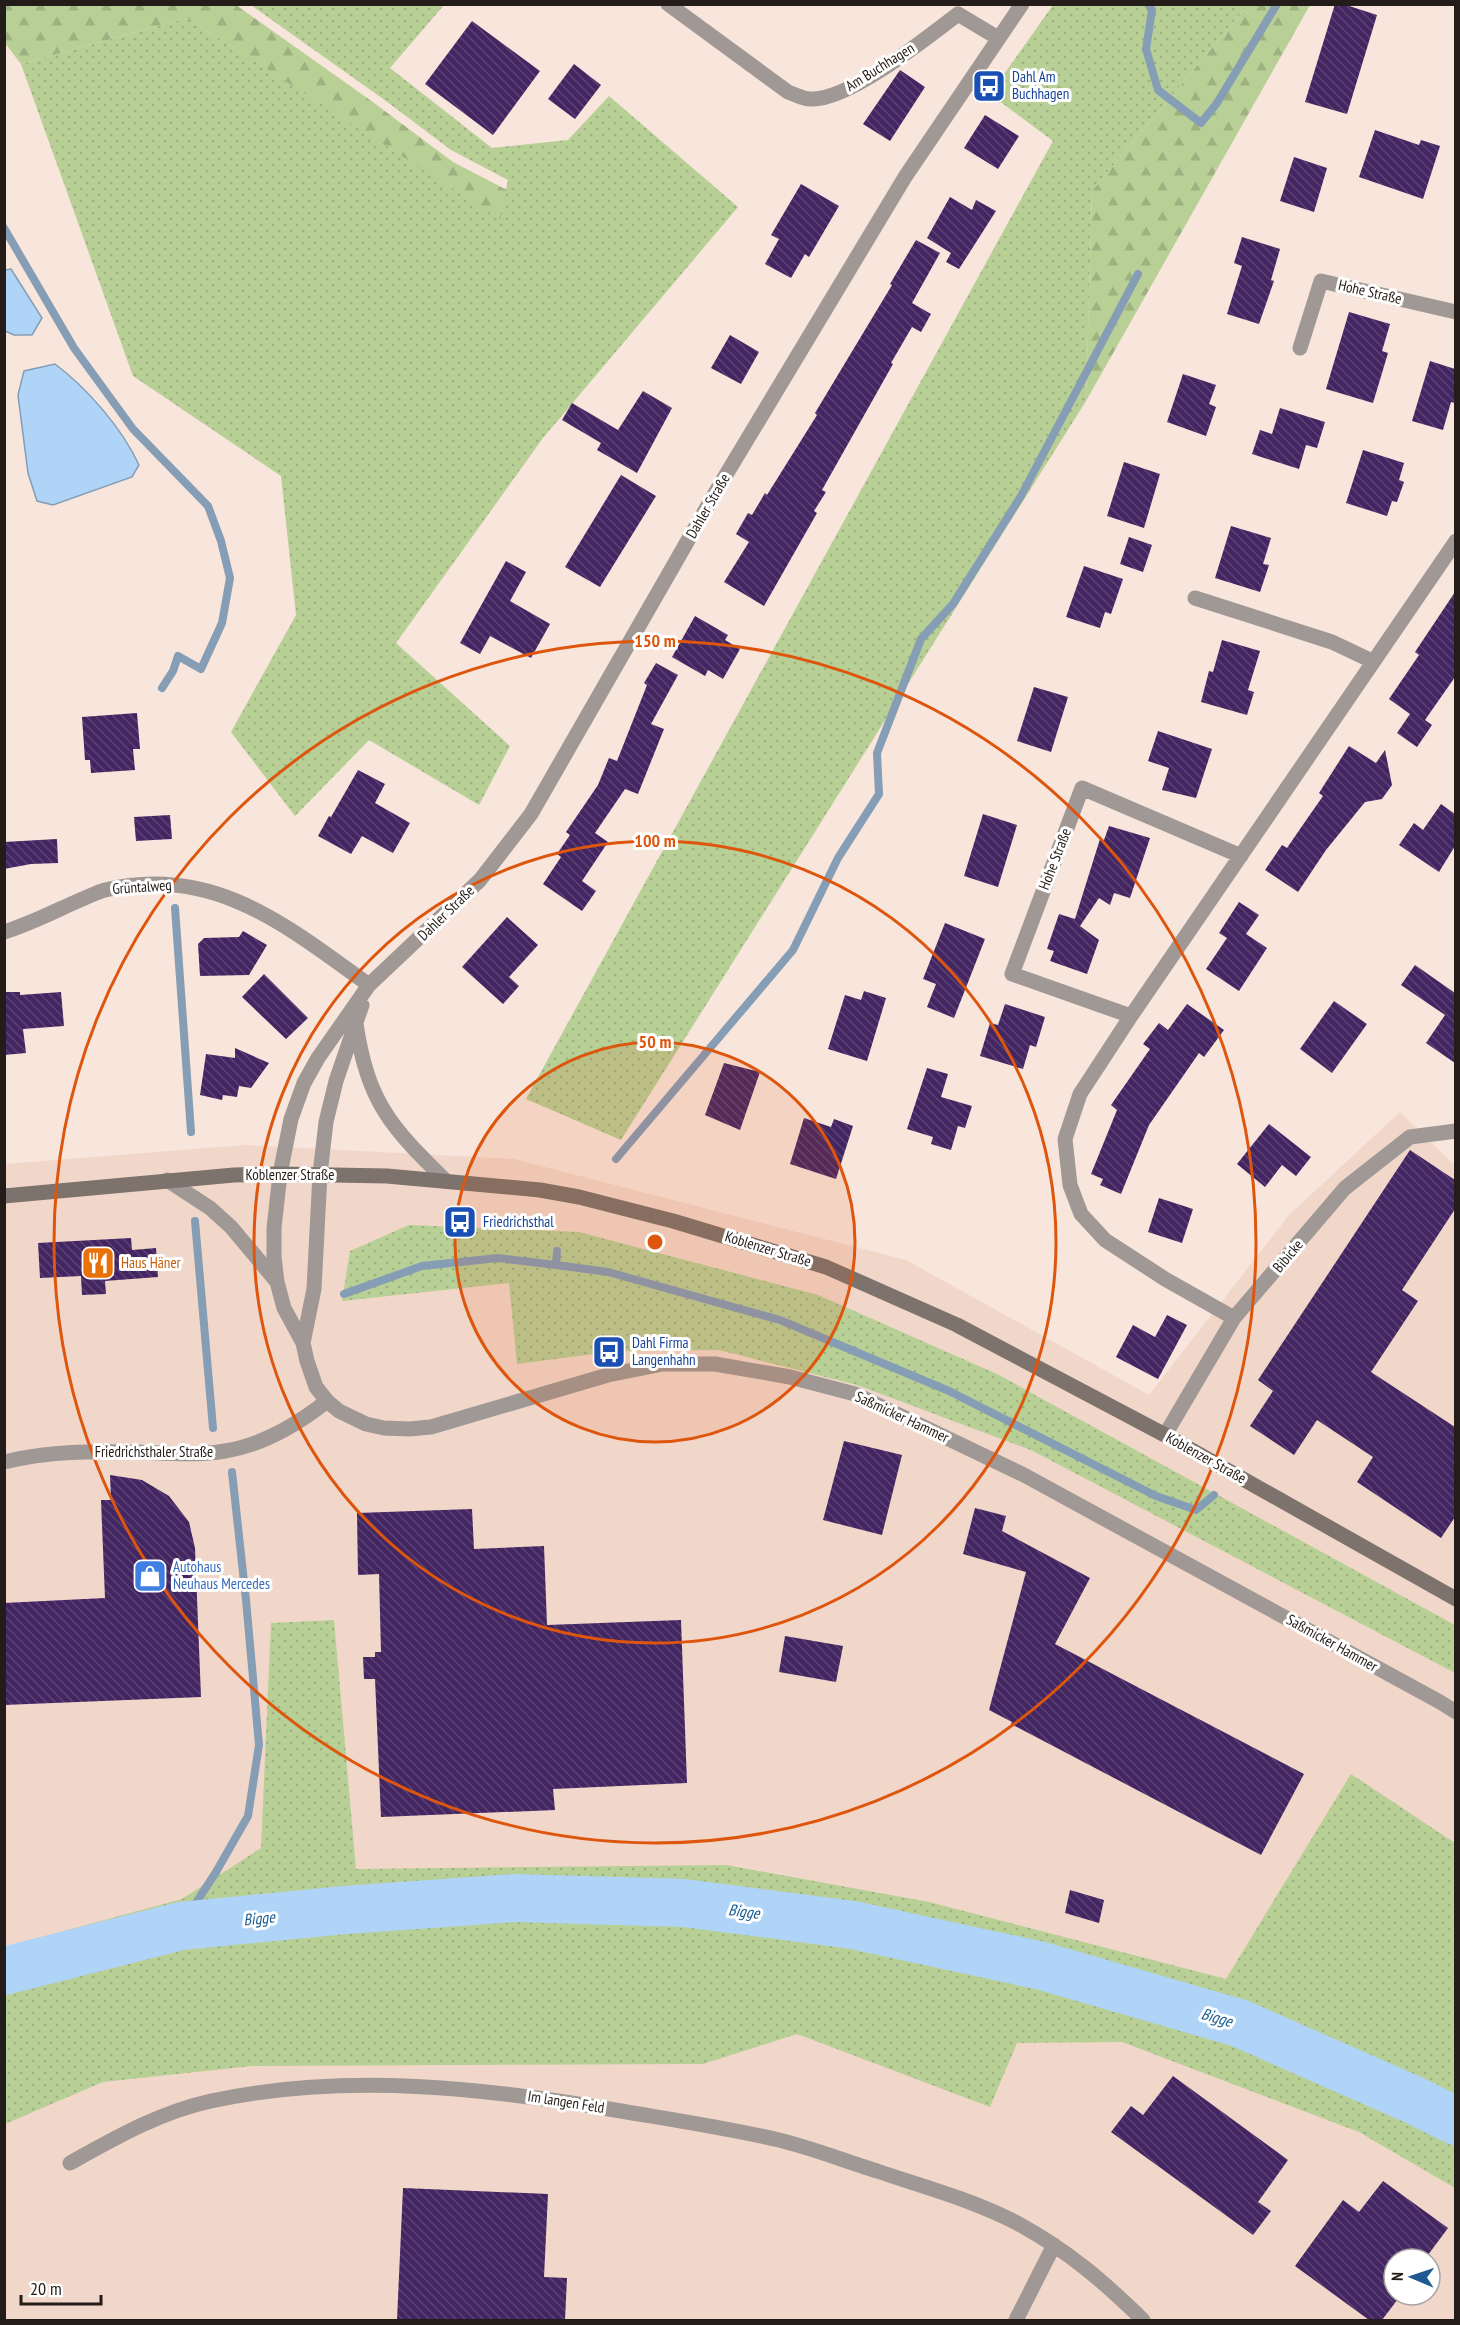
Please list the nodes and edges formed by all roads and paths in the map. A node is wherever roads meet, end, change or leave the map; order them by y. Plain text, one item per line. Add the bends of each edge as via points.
1 (668, 4) edge
2 (1022, 4) edge
3 (957, 9) edge
4 (998, 38) junction
5 (1455, 309) edge
6 (1300, 348) dead end
7 (1455, 541) edge
8 (1195, 598) dead end
9 (1372, 661) junction
10 (1241, 856) junction
11 (4, 932) edge
12 (369, 985) junction
13 (1131, 1016) junction
14 (356, 1021) junction
15 (1455, 1131) edge
16 (280, 1174) junction
17 (320, 1174) junction
18 (167, 1180) junction
19 (446, 1181) junction
20 (4, 1196) edge
21 (277, 1282) junction
22 (1234, 1318) junction
23 (303, 1343) junction
24 (327, 1401) junction
25 (1165, 1435) junction
26 (4, 1462) edge
27 (1455, 1599) edge
28 (1455, 1712) edge
29 (70, 2163) dead end
30 (1054, 2244) junction
31 (1016, 2320) edge
32 (1143, 2320) edge

1 - 3 street, Am Buchhagen via 788,92 810,99 850,88 929,36
2 - 4 street, Dahler Straße
3 - 4 street, Am Buchhagen
4 - 12 street, Dahler Straße via 905,177 718,488 531,813 480,880
5 - 6 street, Hohe Straße via 1321,281
7 - 9 street
8 - 9 street via 1332,642
9 - 10 street
10 - 13 street
10 - 13 street, Hohe Straße via 1082,788 1012,974
11 - 12 street, Grüntalweg via 104,890 182,885 229,896 269,917
12 - 14 street, Dahler Straße
12 - 16 street, Dahler Straße via 304,1083 291,1119
13 - 22 street via 1080,1094 1065,1139 1070,1185 1081,1214 1105,1240
14 - 17 street, Dahler Straße via 326,1122
14 - 19 street, Dahler Straße via 362,1063 378,1102 405,1140
15 - 22 street, Bibicke via 1410,1137 1345,1188
16 - 17 main road, Koblenzer Straße
16 - 18 main road, Koblenzer Straße
16 - 21 street, Saßmicker Hammer via 274,1228
17 - 19 main road, Koblenzer Straße
17 - 23 street, Saßmicker Hammer via 314,1289
18 - 20 main road, Koblenzer Straße
18 - 21 street, Saßmicker Hammer via 231,1227
19 - 25 main road, Koblenzer Straße via 540,1190 598,1201 826,1267 957,1324
21 - 23 street, Saßmicker Hammer via 284,1308
22 - 25 street, Bibicke
23 - 24 street, Saßmicker Hammer via 316,1387
24 - 26 street, Friedrichsthaler Straße via 270,1437 226,1451 55,1454
24 - 28 street, Saßmicker Hammer via 366,1424 409,1429 431,1427 608,1375 663,1364 715,1364 790,1377 855,1394 1034,1480
25 - 27 main road, Koblenzer Straße
29 - 30 street, Im langen Feld via 167,2114 243,2095 382,2086 495,2092 782,2141 976,2205
30 - 31 street
30 - 32 street, Im langen Feld via 1094,2274

